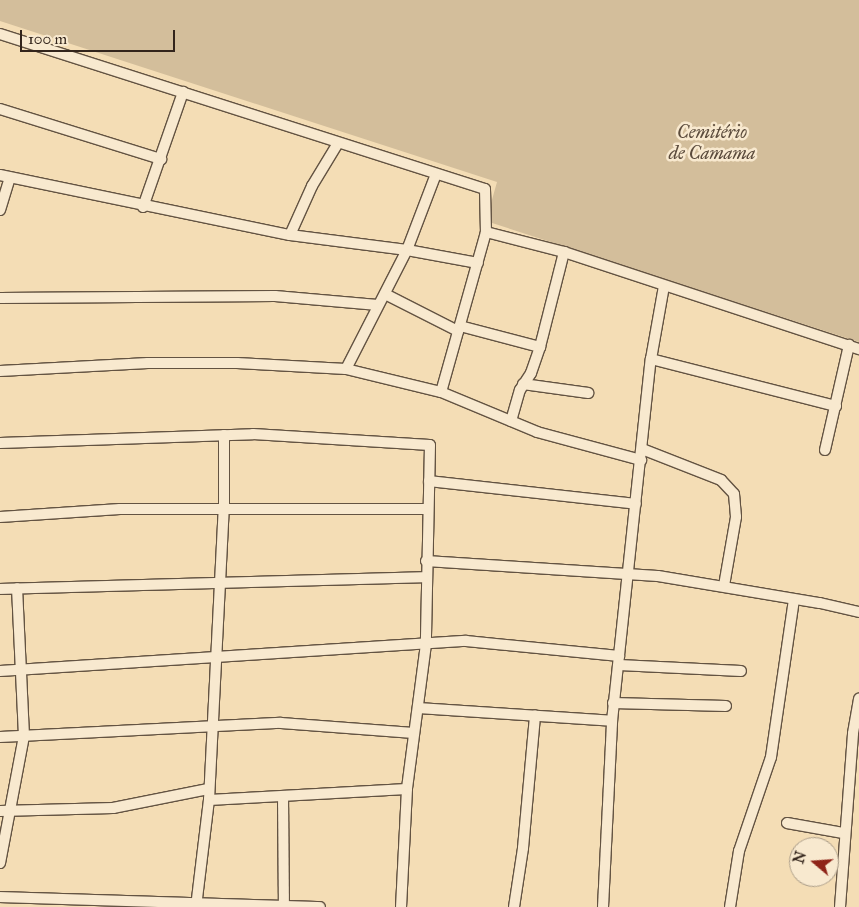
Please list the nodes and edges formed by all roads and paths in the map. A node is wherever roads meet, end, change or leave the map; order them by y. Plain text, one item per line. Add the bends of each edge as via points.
1 (0, 34) edge
2 (183, 92) junction
3 (0, 109) edge
4 (338, 143) junction
5 (161, 159) junction
6 (436, 174) junction
7 (5, 176) edge
8 (143, 207) junction
9 (0, 210) edge
10 (486, 232) junction
11 (290, 235) junction
12 (407, 250) junction
13 (564, 252) junction
14 (478, 263) junction
15 (664, 286) junction
16 (384, 294) junction
17 (0, 298) edge
18 (378, 305) junction
19 (459, 328) junction
20 (854, 347) edge
21 (540, 348) junction
22 (651, 358) junction
23 (346, 369) junction
24 (0, 371) edge
25 (523, 384) junction
26 (441, 392) junction
27 (588, 393) dead end
28 (836, 406) junction
29 (511, 421) junction
30 (224, 435) junction
31 (0, 443) edge
32 (642, 449) junction
33 (825, 450) dead end
34 (641, 460) junction
35 (429, 482) junction
36 (636, 504) junction
37 (224, 508) junction
38 (428, 509) junction
39 (0, 517) edge
40 (426, 562) junction
41 (628, 574) junction
42 (426, 577) junction
43 (218, 582) junction
44 (724, 586) junction
45 (0, 588) edge
46 (17, 588) junction
47 (794, 600) junction
48 (859, 612) edge
49 (426, 644) junction
50 (215, 656) junction
51 (619, 660) junction
52 (18, 670) junction
53 (0, 671) edge
54 (741, 671) dead end
55 (859, 699) edge
56 (613, 703) junction
57 (726, 706) dead end
58 (418, 708) junction
59 (535, 716) junction
60 (612, 721) junction
61 (211, 727) junction
62 (414, 733) junction
63 (24, 736) junction
64 (0, 737) edge
65 (855, 757) edge
66 (208, 789) junction
67 (408, 789) junction
68 (284, 796) junction
69 (209, 800) junction
70 (4, 811) edge
71 (787, 824) dead end
72 (843, 834) junction
73 (0, 863) edge
74 (0, 897) edge
75 (196, 905) edge
76 (284, 905) junction
77 (320, 907) edge
78 (401, 907) edge
79 (514, 907) edge
80 (603, 907) edge
81 (730, 907) edge
82 (840, 907) edge

1 - 2 street
2 - 4 street
2 - 5 street
3 - 5 street
4 - 6 street
4 - 11 street via 312,186
5 - 8 street
6 - 10 street via 485,189
6 - 12 street
7 - 8 street
7 - 9 street
8 - 11 street
10 - 13 street
10 - 14 street
11 - 12 street
12 - 14 street
12 - 16 street
13 - 15 street
13 - 21 street
14 - 19 street
15 - 20 street
15 - 22 street
16 - 18 street
16 - 19 street
17 - 18 street via 275,296
18 - 23 street
19 - 21 street
19 - 26 street
20 - 28 street
21 - 25 street via 531,373
22 - 28 street
22 - 32 street
23 - 24 street via 237,363 148,363
23 - 26 street
25 - 27 street
25 - 29 street
26 - 29 street
28 - 33 street
29 - 34 street
30 - 31 street
30 - 35 street via 425,443 432,448
30 - 37 street
32 - 34 street
32 - 44 street via 721,480 734,494 736,517
34 - 36 street
35 - 36 street
35 - 38 street
36 - 41 street
37 - 38 street
37 - 39 street via 120,509
37 - 43 street
38 - 40 street
40 - 41 street
40 - 42 street
41 - 44 street
41 - 51 street
42 - 43 street
42 - 49 street
43 - 46 street
43 - 50 street
44 - 47 street
45 - 46 street
46 - 52 street
47 - 48 street via 846,607
47 - 81 street via 771,757 739,851
49 - 50 street
49 - 51 street via 466,641
49 - 58 street
50 - 52 street
50 - 61 street
51 - 54 street
51 - 56 street
52 - 53 street
52 - 63 street
55 - 65 street
56 - 57 street
56 - 60 street
58 - 59 street
58 - 62 street
59 - 60 street
59 - 79 street
60 - 80 street
61 - 62 street via 313,724
61 - 63 street
61 - 66 street
62 - 67 street
63 - 64 street
63 - 70 street
65 - 72 street
66 - 69 street
66 - 70 street via 113,808
67 - 68 street
67 - 78 street
68 - 69 street
68 - 76 street
69 - 75 street
70 - 73 street
71 - 72 street
72 - 82 street
74 - 75 street
75 - 76 street
76 - 77 street

